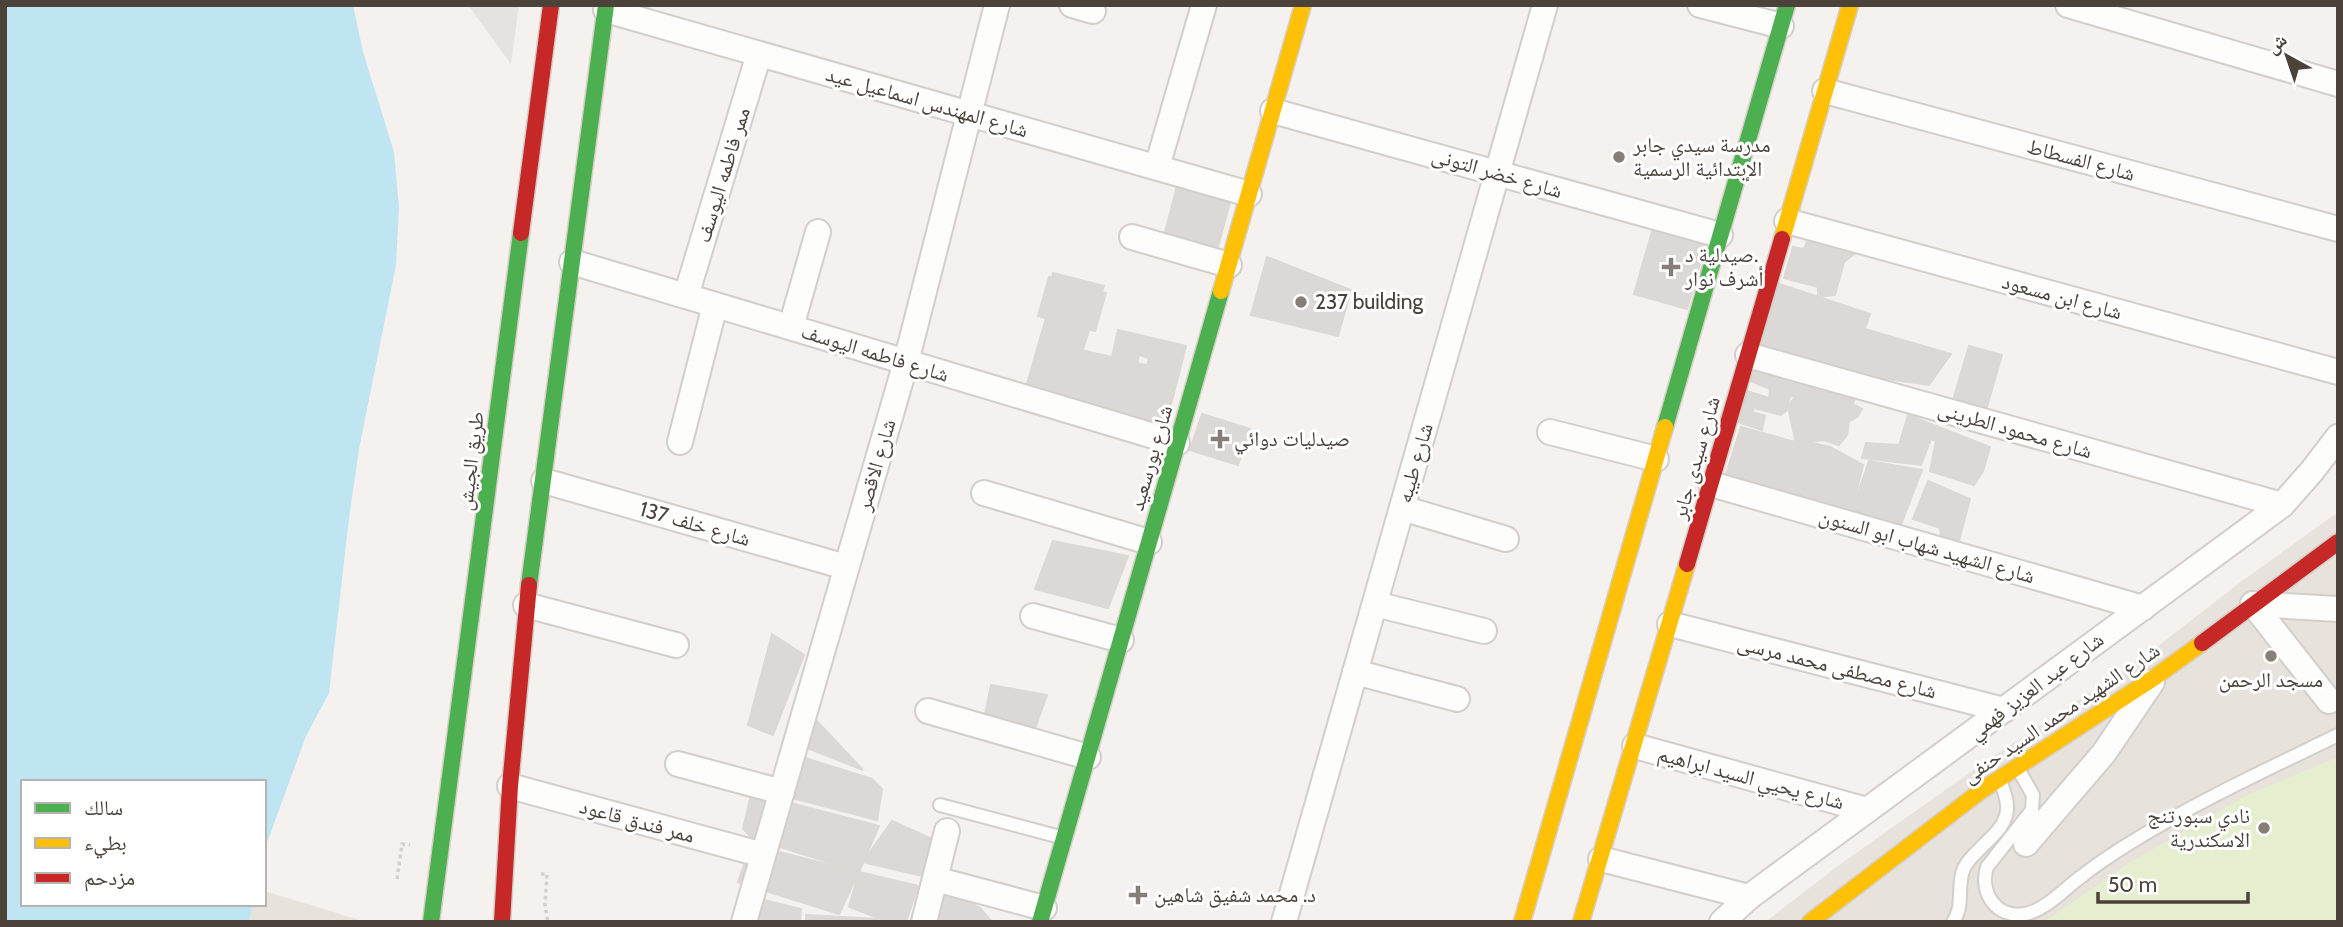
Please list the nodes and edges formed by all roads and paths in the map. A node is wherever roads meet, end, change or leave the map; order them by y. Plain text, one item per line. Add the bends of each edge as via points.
1 (551, 5) edge
2 (997, 5) edge
3 (1204, 5) edge
4 (1303, 5) edge
5 (1545, 5) edge
6 (1700, 5) edge
7 (1850, 5) edge
8 (2068, 5) edge
9 (606, 8) edge
10 (1784, 16) edge
11 (760, 54) junction
12 (2338, 83) edge
13 (1825, 91) junction
14 (1273, 110) junction
15 (969, 114) junction
16 (1157, 167) junction
17 (1498, 173) junction
18 (1249, 194) junction
19 (1787, 221) junction
20 (2338, 229) edge
21 (818, 232) dead end
22 (1720, 235) junction
23 (1132, 237) dead end
24 (572, 262) junction
25 (1229, 265) junction
26 (686, 296) junction
27 (715, 305) junction
28 (791, 327) junction
29 (1748, 355) junction
30 (906, 362) junction
31 (2338, 372) edge
32 (1550, 432) dead end
33 (2338, 438) edge
34 (680, 442) dead end
35 (1177, 443) junction
36 (1656, 459) junction
37 (544, 481) junction
38 (1711, 484) junction
39 (984, 493) dead end
40 (2282, 505) junction
41 (1402, 509) junction
42 (1506, 539) dead end
43 (1149, 542) junction
44 (2338, 542) edge
45 (846, 567) junction
46 (1375, 604) junction
47 (2253, 604) junction
48 (526, 605) junction
49 (2143, 608) junction
50 (2338, 609) edge
51 (1033, 616) dead end
52 (1670, 624) junction
53 (1484, 631) dead end
54 (1121, 640) junction
55 (676, 645) dead end
56 (1355, 672) junction
57 (2155, 677) junction
58 (1457, 699) dead end
59 (2329, 701) dead end
60 (2004, 709) junction
61 (928, 710) dead end
62 (2338, 735) edge
63 (1635, 746) junction
64 (1088, 757) junction
65 (678, 764) dead end
66 (2016, 766) junction
67 (2000, 777) junction
68 (510, 786) junction
69 (782, 792) junction
70 (940, 805) dead end
71 (1867, 810) junction
72 (947, 831) dead end
73 (1064, 838) junction
74 (2026, 844) dead end
75 (410, 845) dead end
76 (763, 855) junction
77 (1601, 859) junction
78 (541, 874) dead end
79 (397, 879) dead end
80 (935, 879) junction
81 (1749, 897) junction
82 (1042, 915) edge
83 (1822, 916) edge
84 (431, 922) edge
85 (502, 922) edge
86 (548, 922) edge
87 (744, 922) edge
88 (924, 922) edge
89 (1284, 922) edge
90 (1522, 922) edge
91 (1581, 922) edge
92 (1722, 922) edge
93 (1810, 922) edge
94 (1954, 922) edge

1 - 84 main road, طريق الجيش
2 - 15 street, شارع الاقصر
3 - 16 street
4 - 14 main road, شارع بورسعيد
5 - 17 street, شارع طيبه
6 - 10 street
7 - 13 main road, شارع سيدى جابر
8 - 12 street
9 - 11 street, شارع المهندس اسماعيل عيد
9 - 24 main road
10 - 22 main road, شارع سيدى جابر
11 - 15 street, شارع المهندس اسماعيل عيد
11 - 26 street, ممر فاطمه اليوسف
13 - 19 main road, شارع سيدى جابر
13 - 20 street, شارع الفسطاط
14 - 17 street, شارع خضر التونى
14 - 18 main road, شارع بورسعيد
15 - 16 street, شارع المهندس اسماعيل عيد
15 - 30 street, شارع الاقصر
16 - 18 street, شارع المهندس اسماعيل عيد
17 - 22 street, شارع خضر التونى
17 - 41 street, شارع طيبه
18 - 25 main road, شارع بورسعيد
19 - 29 main road, شارع سيدى جابر
19 - 31 street, شارع ابن مسعود
21 - 28 street
22 - 36 main road, شارع سيدى جابر
23 - 25 street
24 - 26 street, شارع فاطمه اليوسف
24 - 37 main road
25 - 35 main road, شارع بورسعيد
26 - 27 street, شارع فاطمه اليوسف
27 - 28 street, شارع فاطمه اليوسف
27 - 34 street
28 - 30 street, شارع فاطمه اليوسف
29 - 38 main road, شارع سيدى جابر
29 - 40 street, شارع محمود الطرينى
30 - 35 street, شارع فاطمه اليوسف
30 - 45 street, شارع الاقصر
32 - 36 street
33 - 40 street, شارع عبد العزيز فهمي
35 - 43 main road, شارع بورسعيد
36 - 90 main road, شارع سيدى جابر
37 - 45 street, شارع خلف 137
37 - 48 main road
38 - 49 street, شارع الشهيد شهاب ابو السنون
38 - 52 main road, شارع سيدى جابر
39 - 43 street
40 - 49 street, شارع عبد العزيز فهمي
41 - 42 street
41 - 46 street, شارع طيبه
43 - 54 main road, شارع بورسعيد
44 - 47 main road, شارع الشهيد محمد السيد حنفى
45 - 69 street, شارع الاقصر
46 - 53 street
46 - 56 street, شارع طيبه
47 - 50 street
47 - 57 main road, شارع الشهيد محمد السيد حنفى
47 - 59 street
48 - 55 street
48 - 68 main road
49 - 60 street, شارع عبد العزيز فهمي
51 - 54 street
52 - 60 street, شارع مصطفى محمد مرسى
52 - 63 main road, شارع سيدى جابر
54 - 64 main road, شارع بورسعيد
56 - 58 street
56 - 89 street, شارع طيبه
57 - 66 main road, شارع الشهيد محمد السيد حنفى
57 - 74 street via 2104,753
60 - 71 street, شارع عبد العزيز فهمي
61 - 64 street
62 - 66 lane via 2173,817 2038,909 2016,915 1989,898 1984,876 2032,810 2033,795
63 - 71 street, شارع يحيي السيد ابراهيم
63 - 77 main road, شارع سيدى جابر
64 - 73 main road, شارع بورسعيد
65 - 69 street
66 - 67 main road, شارع الشهيد محمد السيد حنفى
67 - 83 main road, شارع الشهيد محمد السيد حنفى
67 - 94 lane via 2007,816 1965,867
68 - 76 street, ممر فندق قاعود
68 - 85 main road
69 - 76 street, شارع الاقصر
70 - 73 lane
71 - 81 street, شارع عبد العزيز فهمي
72 - 80 street
73 - 82 main road, شارع بورسعيد
75 - 79 path via 402,844
76 - 87 street, شارع الاقصر
77 - 81 street
77 - 91 main road, شارع سيدى جابر
78 - 86 path via 547,874
80 - 82 street
80 - 88 street
81 - 92 street, شارع عبد العزيز فهمي
83 - 93 main road, شارع الشهيد محمد السيد حنفى

